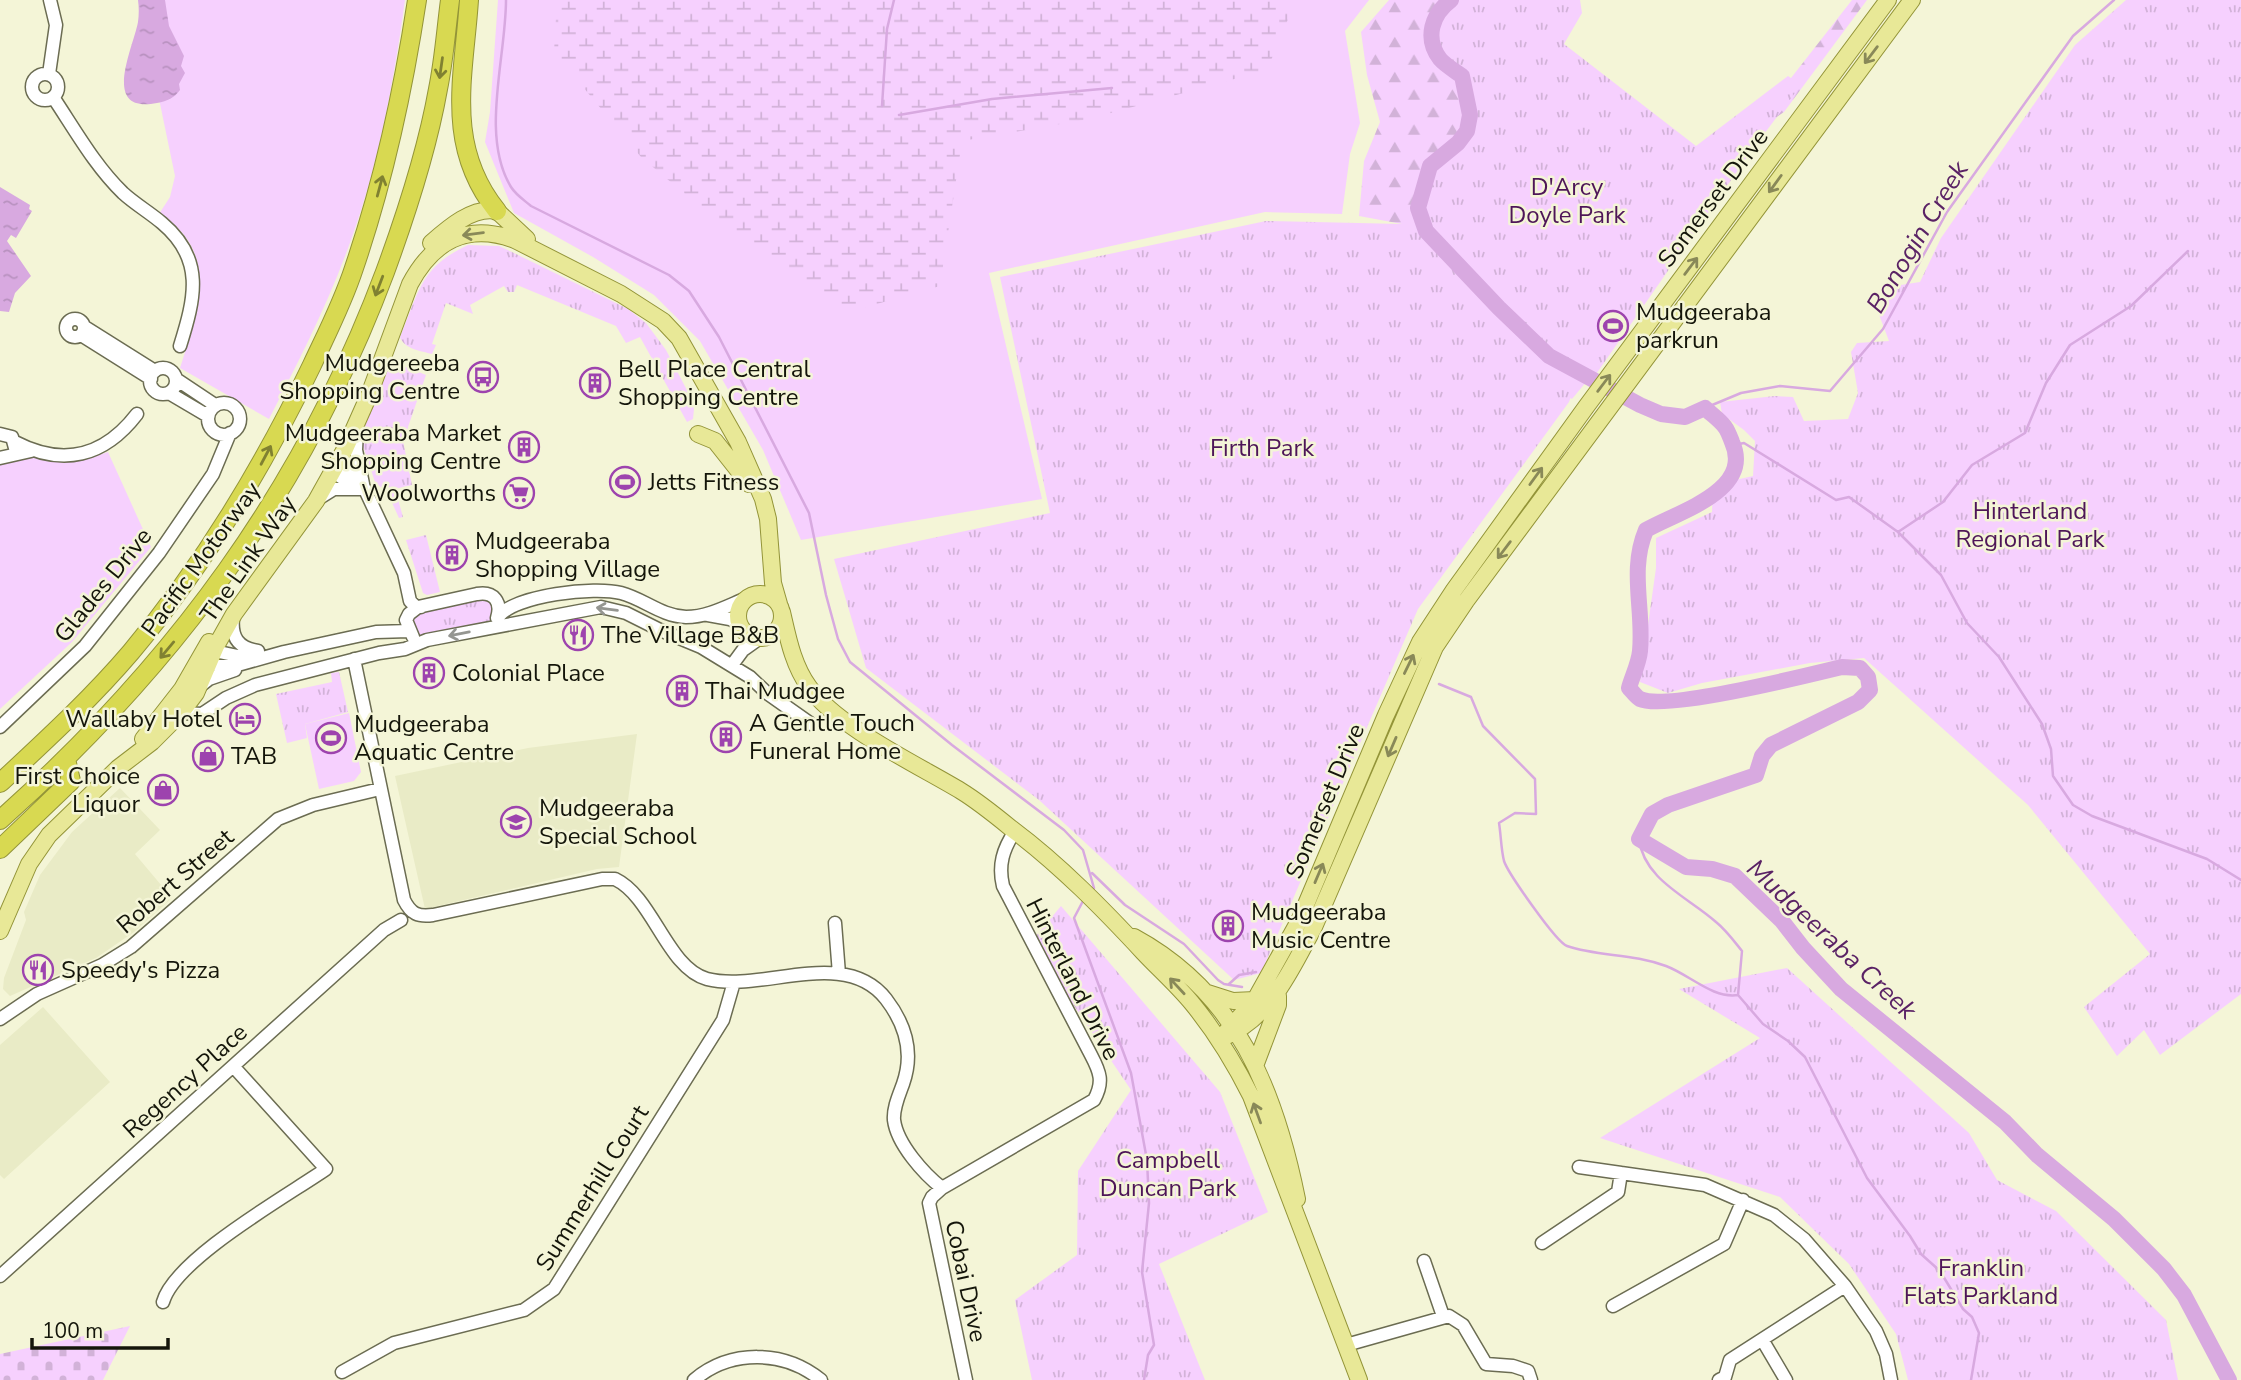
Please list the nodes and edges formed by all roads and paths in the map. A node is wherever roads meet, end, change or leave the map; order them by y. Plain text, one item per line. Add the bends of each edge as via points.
1 (50, 0) edge
2 (417, 0) edge
3 (450, 0) edge
4 (469, 0) edge
5 (1888, 0) edge
6 (1912, 0) edge
7 (49, 74) junction
8 (53, 97) junction
9 (1801, 118) junction
10 (1816, 129) junction
11 (497, 211) junction
12 (544, 254) junction
13 (83, 331) dead end
14 (180, 346) dead end
15 (384, 349) junction
16 (153, 375) junction
17 (176, 379) junction
18 (169, 393) junction
19 (212, 410) junction
20 (137, 414) dead end
21 (359, 419) junction
22 (722, 423) junction
23 (0, 434) edge
24 (224, 434) junction
25 (698, 434) dead end
26 (9, 452) edge
27 (332, 466) junction
28 (749, 484) junction
29 (362, 489) junction
30 (316, 501) junction
31 (769, 532) junction
32 (770, 555) junction
33 (492, 595) junction
34 (748, 598) junction
35 (526, 602) junction
36 (781, 608) junction
37 (234, 614) junction
38 (708, 614) junction
39 (410, 620) junction
40 (494, 622) junction
41 (742, 627) junction
42 (761, 638) junction
43 (427, 640) junction
44 (397, 649) junction
45 (209, 654) junction
46 (275, 654) junction
47 (354, 659) junction
48 (734, 661) junction
49 (795, 662) junction
50 (200, 686) junction
51 (181, 713) junction
52 (811, 724) dead end
53 (0, 727) edge
54 (134, 753) junction
55 (66, 759) junction
56 (0, 783) edge
57 (380, 789) junction
58 (0, 820) edge
59 (1015, 831) junction
60 (0, 849) edge
61 (406, 916) junction
62 (835, 923) dead end
63 (1123, 930) junction
64 (0, 931) edge
65 (839, 974) junction
66 (734, 982) junction
67 (1205, 992) junction
68 (1277, 993) junction
69 (1255, 1000) junction
70 (0, 1018) edge
71 (1234, 1029) junction
72 (1220, 1039) junction
73 (233, 1066) junction
74 (1255, 1066) junction
75 (1578, 1167) dead end
76 (1621, 1173) junction
77 (942, 1188) junction
78 (1743, 1200) junction
79 (1304, 1234) junction
80 (1542, 1243) dead end
81 (1424, 1261) dead end
82 (0, 1276) edge
83 (1845, 1286) junction
84 (163, 1303) dead end
85 (1613, 1306) dead end
86 (1443, 1317) junction
87 (1763, 1341) junction
88 (1346, 1345) junction
89 (342, 1372) dead end
90 (694, 1380) edge
91 (821, 1380) edge
92 (966, 1380) edge
93 (1359, 1380) edge
94 (1531, 1380) edge
95 (1719, 1380) edge
96 (1786, 1380) edge
97 (1891, 1380) edge

1 - 7 street via 56,25
56 -> 2 highway, Pacific Motorway via 132,651 239,502 288,413 340,308 374,208 405,80
3 -> 55 highway, Pacific Motorway via 438,89 409,205 355,346 318,422 277,497 197,613
4 - 11 highway via 462,128 476,178
5 - 9 main road, Somerset Drive
6 -> 10 main road, Somerset Drive
7 - 8 street via 58,83
7 - 8 street via 37,76 33,90 42,100
8 - 14 street via 99,165 124,194 173,233 184,251 194,296
9 - 10 main road
69 -> 9 main road, Somerset Drive via 1299,921 1420,642 1586,407
10 -> 68 main road, Somerset Drive via 1435,647 1314,927
11 - 12 main road, The Link Way
11 - 15 main road via 485,210 460,221 423,250 405,278
12 -> 15 main road, The Link Way via 495,234 471,234 448,241 418,270
12 - 22 main road, The Link Way via 663,321 679,338
13 - 16 street, Glades Drive
15 - 21 main road, The Link Way
15 - 27 main road
16 - 17 street, Glades Drive via 161,367
16 - 18 street, Glades Drive via 156,391
17 - 18 street
17 - 19 street, Glades Drive
18 - 19 street, Glades Drive
19 - 24 street, Glades Drive via 210,426
19 - 24 street, Glades Drive via 228,403 238,411 239,424
20 - 26 street via 111,442 90,453
21 - 27 main road, The Link Way
21 - 29 street via 356,447
22 - 28 main road, The Link Way
22 - 31 main road, The Link Way via 764,499
23 - 26 street via 12,437
24 - 53 street, Glades Drive via 206,485 159,553 85,646
25 - 28 main road via 715,441
27 - 29 street via 357,477
27 - 30 main road, The Link Way
27 - 45 main road via 249,577
28 - 31 main road, The Link Way
29 - 30 street via 334,489
29 - 39 street via 393,549
30 - 37 main road, The Link Way
31 - 32 main road, The Link Way
32 - 34 main road, The Link Way via 762,579
32 - 36 main road, The Link Way
33 - 35 street
33 - 39 street via 483,593
33 - 40 street via 499,606
34 - 36 main road via 766,594
34 - 38 street
34 - 41 main road via 739,610
35 - 38 street via 602,590 627,595 673,615
35 - 40 street via 504,610
36 - 42 main road via 779,628
36 - 49 main road, The Link Way
37 - 45 main road, The Link Way
37 - 46 street via 233,634 240,645
38 - 41 street
39 - 43 street via 417,639
39 - 44 street
39 - 46 street
40 -> 43 street
48 -> 40 street via 626,612 601,607
41 - 42 main road
41 - 48 street
42 - 48 street
42 - 49 main road via 784,649
43 - 44 street
44 - 47 street
45 - 46 street via 216,666 229,667
45 - 50 main road
45 - 54 main road
46 - 50 street
47 - 51 street via 233,694 201,714
47 - 57 street
48 - 52 street via 766,693
49 - 59 main road via 810,689 833,713 965,793
50 - 51 main road
51 - 54 main road
54 - 64 main road via 41,845
55 - 58 highway, Pacific Motorway
55 - 60 highway via 71,781
57 - 61 street
57 - 70 street, Robert Street via 313,805 278,819 131,947
59 - 63 main road
59 - 77 street, Hinterland Drive via 1002,858 1003,886 1100,1073 1101,1086 1094,1100
61 - 66 street, Cobai Drive via 433,915 615,878 634,895 688,968 703,977
61 - 73 street, Regency Place via 384,930
62 - 65 street
63 - 67 main road via 1170,958
72 -> 63 main road via 1190,1000
65 - 66 street, Cobai Drive
65 - 77 street, Cobai Drive via 877,989 903,1029 909,1058 894,1121 920,1168
66 - 89 street, Summerhill Court via 723,1020 554,1289 524,1310 394,1343
67 - 69 main road via 1233,1001
67 - 71 main road
68 - 71 main road, Somerset Drive via 1261,1014
68 - 74 main road via 1278,1005
69 - 71 main road, Somerset Drive
71 - 72 main road, Somerset Drive
71 - 74 main road
79 -> 72 main road via 1251,1096
73 - 82 street, Regency Place
73 - 84 street via 326,1169 208,1251 176,1279
74 - 79 main road via 1283,1134
75 - 76 street
76 - 78 street via 1705,1185
76 - 80 street via 1618,1192
77 - 92 street, Cobai Drive via 932,1197 929,1211
78 - 83 street via 1774,1215 1804,1239
78 - 85 street via 1724,1244
79 - 88 main road
81 - 86 street
83 - 87 street
83 - 97 street via 1876,1331
86 - 88 street
86 - 94 street via 1463,1325 1486,1364 1528,1371
87 - 95 street via 1730,1360 1725,1377
87 - 96 street
88 - 93 main road
90 - 91 street via 716,1366 749,1357 801,1366

